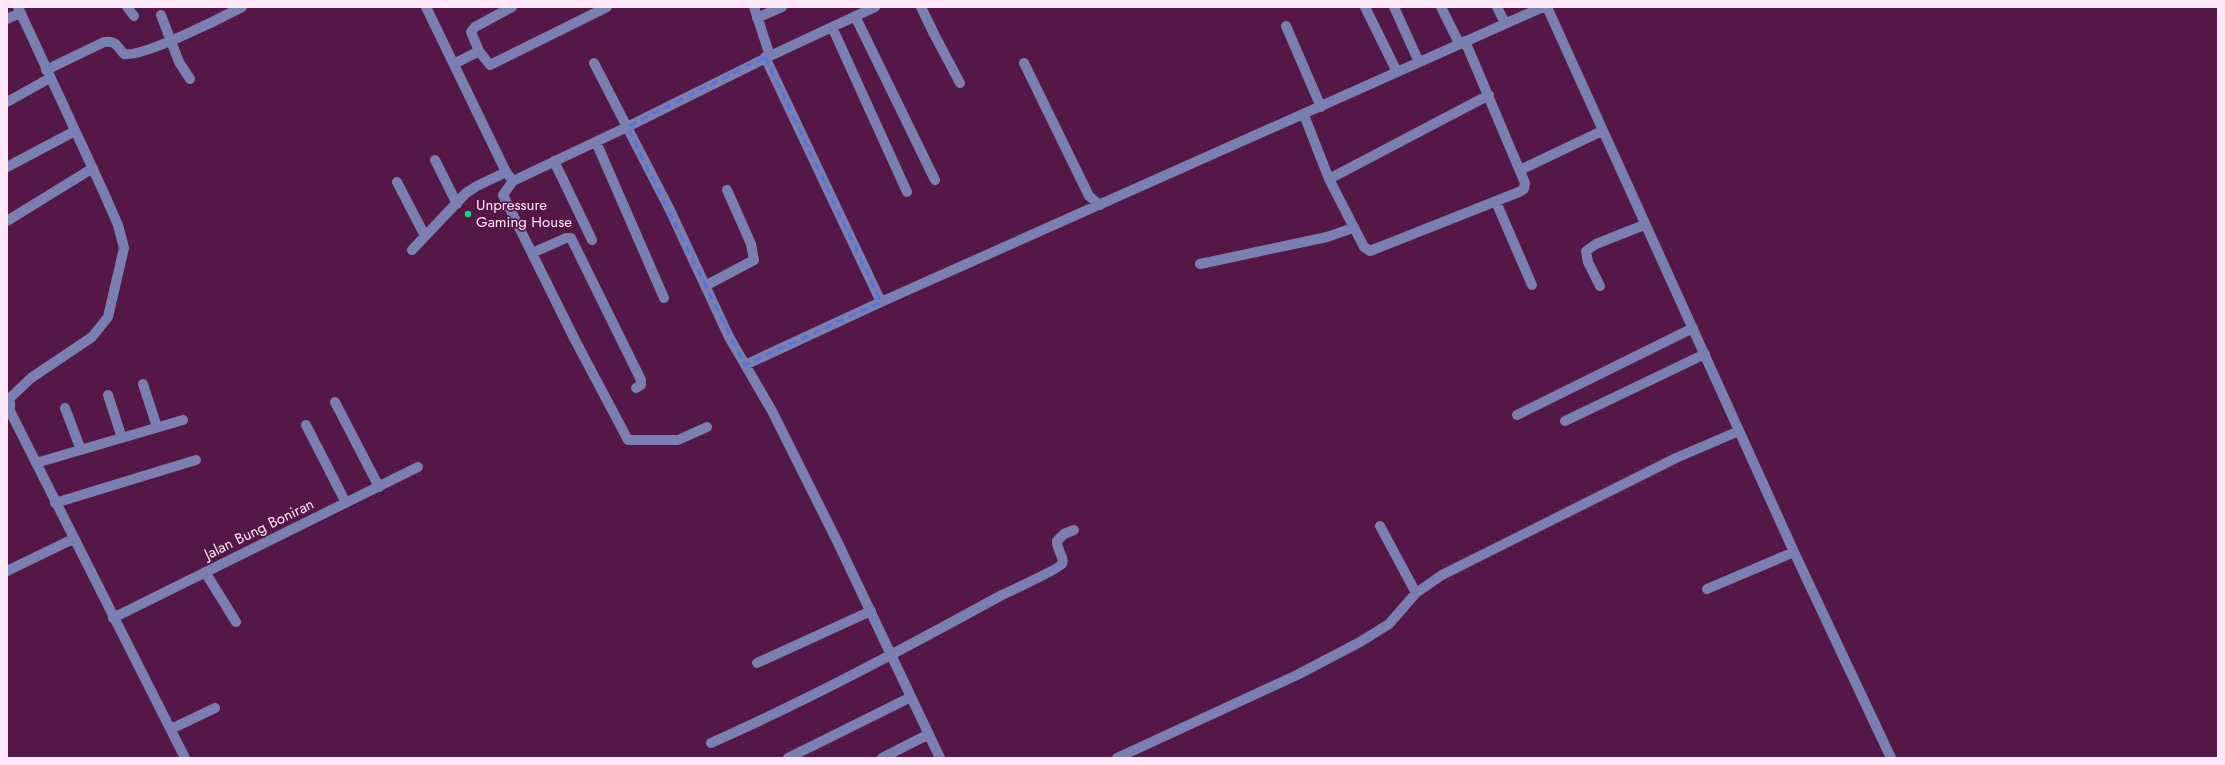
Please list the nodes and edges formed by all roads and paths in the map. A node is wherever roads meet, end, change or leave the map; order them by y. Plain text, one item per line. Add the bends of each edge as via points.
1 (127, 7) edge
2 (242, 7) edge
3 (426, 7) edge
4 (512, 7) edge
5 (607, 7) edge
6 (754, 7) edge
7 (782, 7) edge
8 (875, 7) edge
9 (921, 7) edge
10 (1365, 7) edge
11 (1394, 7) edge
12 (1441, 7) edge
13 (1497, 7) edge
14 (1543, 7) edge
15 (1547, 7) edge
16 (19, 10) edge
17 (162, 15) dead end
18 (134, 16) dead end
19 (855, 16) junction
20 (757, 18) junction
21 (7, 19) edge
22 (1505, 23) junction
23 (1286, 26) dead end
24 (832, 27) junction
25 (171, 41) junction
26 (1462, 42) junction
27 (479, 51) junction
28 (768, 56) junction
29 (1419, 62) junction
30 (594, 63) dead end
31 (1024, 63) dead end
32 (454, 64) junction
33 (1397, 72) junction
34 (48, 74) junction
35 (190, 79) dead end
36 (960, 83) dead end
37 (1489, 96) junction
38 (7, 102) edge
39 (1321, 107) junction
40 (1304, 115) junction
41 (628, 127) junction
42 (75, 131) junction
43 (1602, 131) junction
44 (596, 142) junction
45 (435, 160) dead end
46 (554, 161) junction
47 (7, 167) edge
48 (93, 168) junction
49 (1520, 170) junction
50 (506, 172) junction
51 (1329, 179) junction
52 (935, 180) dead end
53 (514, 181) junction
54 (397, 182) dead end
55 (728, 190) dead end
56 (907, 192) dead end
57 (1496, 202) junction
58 (457, 204) junction
59 (1100, 205) junction
60 (7, 221) edge
61 (1644, 225) junction
62 (1353, 228) junction
63 (425, 236) junction
64 (592, 240) dead end
65 (412, 250) dead end
66 (532, 253) junction
67 (1200, 264) dead end
68 (1532, 285) dead end
69 (705, 286) junction
70 (1600, 286) dead end
71 (664, 298) dead end
72 (881, 302) junction
73 (1693, 328) junction
74 (1705, 354) junction
75 (745, 365) junction
76 (143, 384) dead end
77 (636, 388) dead end
78 (108, 395) dead end
79 (334, 402) dead end
80 (65, 408) dead end
81 (1517, 415) dead end
82 (183, 420) dead end
83 (1565, 421) dead end
84 (306, 425) dead end
85 (158, 427) junction
86 (707, 427) dead end
87 (1739, 431) junction
88 (122, 438) junction
89 (81, 450) junction
90 (196, 460) dead end
91 (36, 463) junction
92 (418, 467) dead end
93 (379, 487) junction
94 (55, 503) junction
95 (346, 503) junction
96 (1380, 526) dead end
97 (1074, 530) dead end
98 (73, 539) junction
99 (1794, 552) junction
100 (7, 570) edge
101 (205, 572) junction
102 (1707, 589) dead end
103 (1416, 593) junction
104 (870, 611) junction
105 (113, 618) junction
106 (236, 622) dead end
107 (892, 655) junction
108 (757, 663) dead end
109 (911, 697) junction
110 (215, 708) dead end
111 (170, 728) junction
112 (929, 734) junction
113 (712, 743) dead end
114 (185, 758) edge
115 (788, 758) edge
116 (882, 758) edge
117 (940, 758) edge
118 (1117, 758) edge
119 (1891, 758) edge

1 - 18 street
2 - 25 street
3 - 32 street
4 - 27 street via 471,30
5 - 27 street via 492,64 488,63
6 - 20 street
7 - 20 street
8 - 19 street
9 - 36 street
10 - 33 street
11 - 29 street
12 - 26 street
13 - 22 street
14 - 22 street
15 - 43 street
16 - 21 street
16 - 34 street
17 - 25 street
19 - 24 street
19 - 52 street
20 - 28 street
22 - 26 street
23 - 39 street
24 - 28 street
24 - 56 street
25 - 34 street via 128,55 113,42 104,42
25 - 35 street via 179,62
26 - 29 street
26 - 37 street
27 - 32 street
28 - 41 street
28 - 72 street
29 - 33 street
30 - 41 street
31 - 59 street via 1089,196
32 - 50 street
33 - 39 street
34 - 38 street
34 - 42 street
37 - 49 street
37 - 51 street
39 - 40 street
40 - 51 street
40 - 59 street
41 - 44 street
41 - 69 street
42 - 47 street
42 - 48 street
43 - 49 street
43 - 61 street
44 - 46 street
44 - 71 street
45 - 58 street
46 - 53 street
46 - 64 street
48 - 60 street
48 - 91 street via 118,225 124,248 119,278 108,317 92,337 31,378 10,398 10,411
49 - 57 street via 1525,183 1524,189
50 - 53 street
50 - 58 street via 473,188
51 - 62 street
53 - 66 street via 503,195
54 - 63 street
55 - 69 street via 751,244 754,260
57 - 62 street via 1372,250 1364,247
57 - 68 street
58 - 63 street
59 - 72 street
61 - 70 street via 1596,244 1586,251 1588,262
61 - 73 street
62 - 67 street via 1327,237
63 - 65 street
66 - 77 street via 571,238 641,380 641,385
66 - 86 street via 628,440 678,440
69 - 75 street
72 - 75 street
73 - 74 street
73 - 81 street
74 - 83 street
74 - 87 street
75 - 104 street via 792,450
76 - 85 street
78 - 88 street
79 - 93 street
80 - 89 street
82 - 85 street
84 - 95 street
85 - 88 street
87 - 99 street
87 - 103 street via 1676,458 1442,575
88 - 89 street
89 - 91 street
90 - 94 street
91 - 94 street
92 - 93 street, Jalan Bung Boniran
93 - 95 street, Jalan Bung Boniran
94 - 98 street
95 - 101 street, Jalan Bung Boniran
96 - 103 street
97 - 107 street via 1064,534 1057,541 1063,560 1057,568
98 - 100 street
98 - 105 street
99 - 102 street
99 - 119 street
101 - 105 street, Jalan Bung Boniran
101 - 106 street
103 - 118 street via 1395,619 1383,628 1293,677
104 - 107 street
104 - 108 street
105 - 111 street
107 - 109 street
107 - 113 street via 832,687
109 - 112 street
109 - 115 street
110 - 111 street
111 - 114 street
112 - 116 street
112 - 117 street

